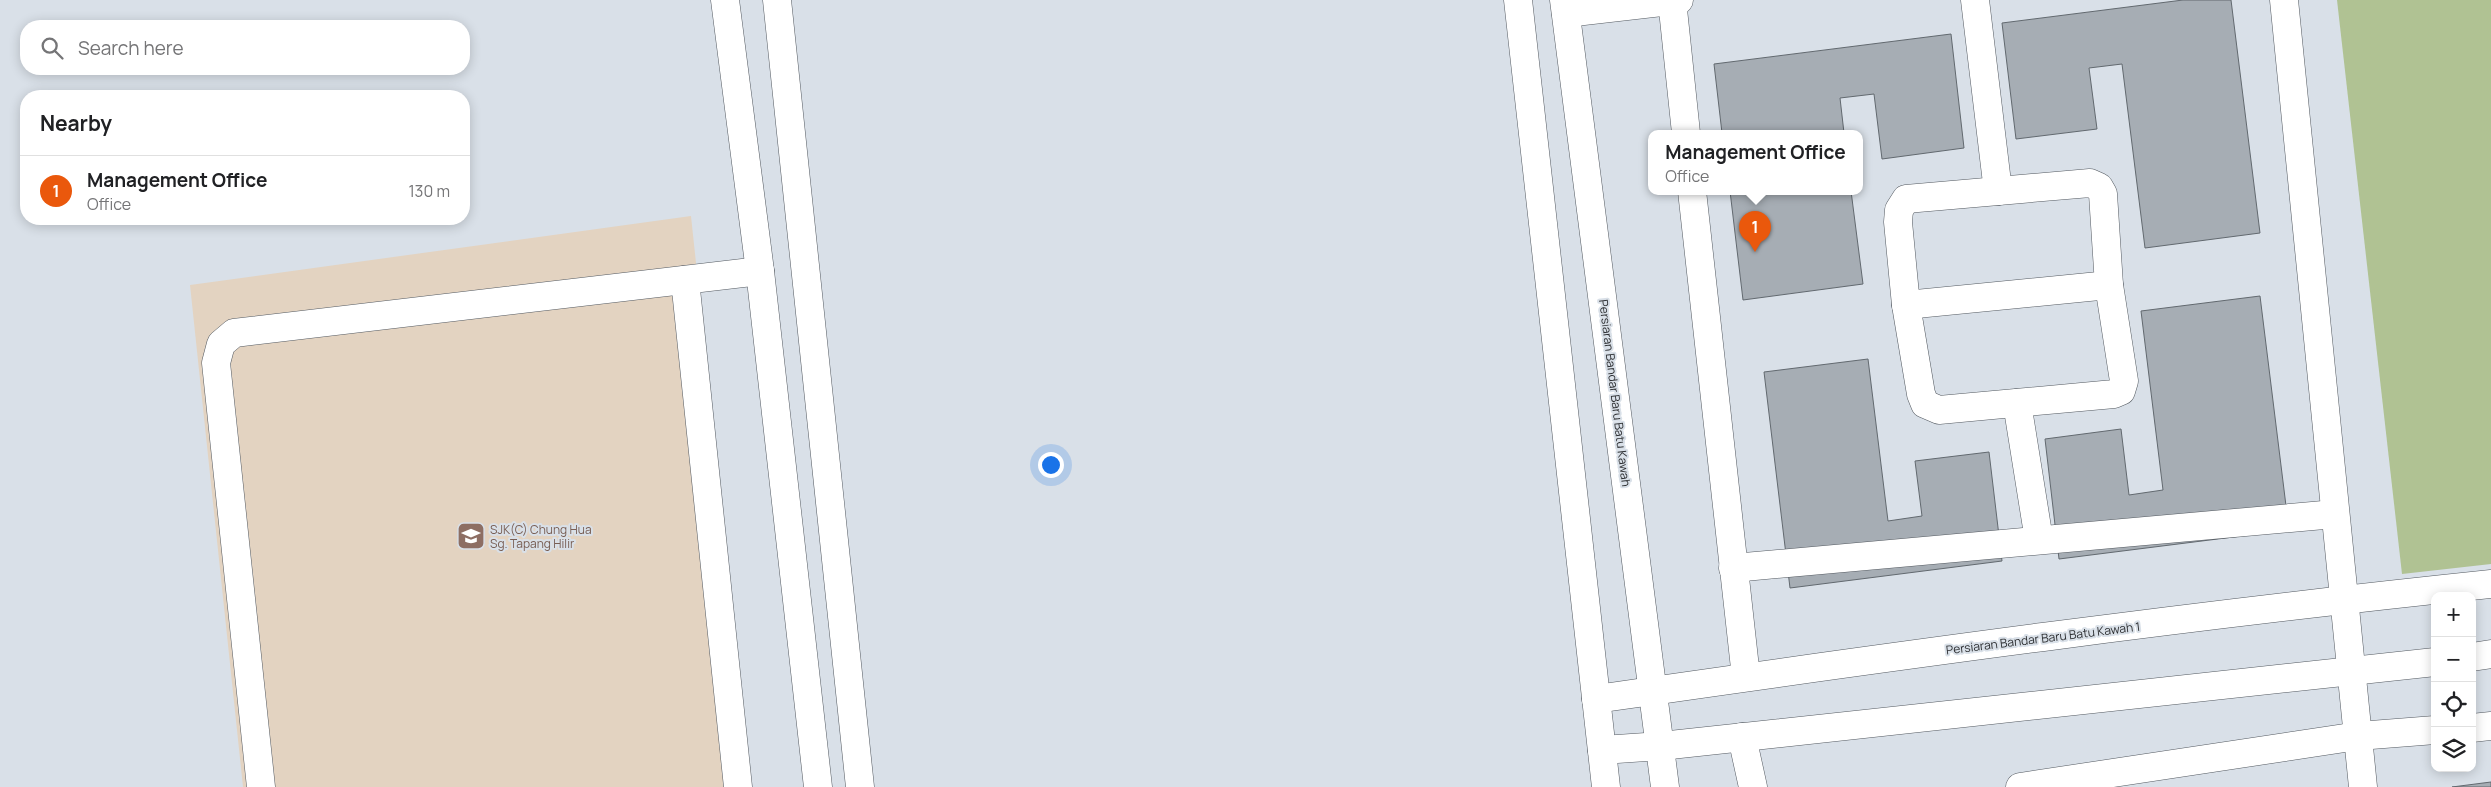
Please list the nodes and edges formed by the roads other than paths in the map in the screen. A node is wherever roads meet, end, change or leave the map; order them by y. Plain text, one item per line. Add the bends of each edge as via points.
1 (725, 0) edge
2 (777, 0) edge
3 (1518, 0) edge
4 (1674, 0) edge
5 (1975, 0) edge
6 (2284, 0) edge
7 (1565, 7) edge
8 (1686, 130) edge
9 (1998, 191) junction
10 (1692, 195) edge
11 (760, 271) junction
12 (685, 280) junction
13 (2109, 285) junction
14 (1906, 305) junction
15 (2017, 403) junction
16 (2335, 514) junction
17 (2039, 540) junction
18 (1733, 568) junction
19 (2491, 584) edge
20 (2345, 600) junction
21 (2491, 654) edge
22 (2476, 656) edge
23 (2431, 662) edge
24 (2352, 672) junction
25 (1746, 677) junction
26 (1653, 691) junction
27 (1596, 699) junction
28 (2491, 726) edge
29 (2476, 728) edge
30 (2431, 730) edge
31 (2358, 736) junction
32 (1742, 737) junction
33 (1661, 746) junction
34 (1602, 750) junction
35 (261, 787) edge
36 (738, 787) edge
37 (818, 787) edge
38 (860, 787) edge
39 (1606, 787) edge
40 (1665, 787) edge
41 (1753, 787) edge
42 (2020, 787) edge
43 (2363, 787) edge

1 - 11 street
2 - 38 street
3 - 27 street
4 - 7 street
4 - 8 street
5 - 9 street
6 - 16 street
7 - 26 street, Persiaran Bandar Baru Batu Kawah
9 - 13 street via 2090,183 2099,187
9 - 14 street via 1906,199 1899,210 1898,222
10 - 18 street
11 - 12 street
11 - 37 street
12 - 35 street via 234,333 221,344 216,363
12 - 36 street
13 - 14 street
13 - 15 street via 2124,381 2121,391
14 - 15 street via 1925,404 1940,410
15 - 17 street
16 - 17 street
16 - 20 street
17 - 18 street
18 - 25 street
19 - 20 street, Persiaran Bandar Baru Batu Kawah 1
20 - 24 street
20 - 25 street, Persiaran Bandar Baru Batu Kawah 1
21 - 22 street
23 - 24 street
24 - 31 street
24 - 32 street
25 - 26 street, Persiaran Bandar Baru Batu Kawah 1
26 - 27 street, Persiaran Bandar Baru Batu Kawah 1
26 - 33 street, Persiaran Bandar Baru Batu Kawah
27 - 34 street
28 - 29 street
30 - 31 street
31 - 42 street
31 - 43 street
32 - 33 street
32 - 41 street
33 - 34 street
33 - 40 street, Persiaran Bandar Baru Batu Kawah
34 - 39 street

